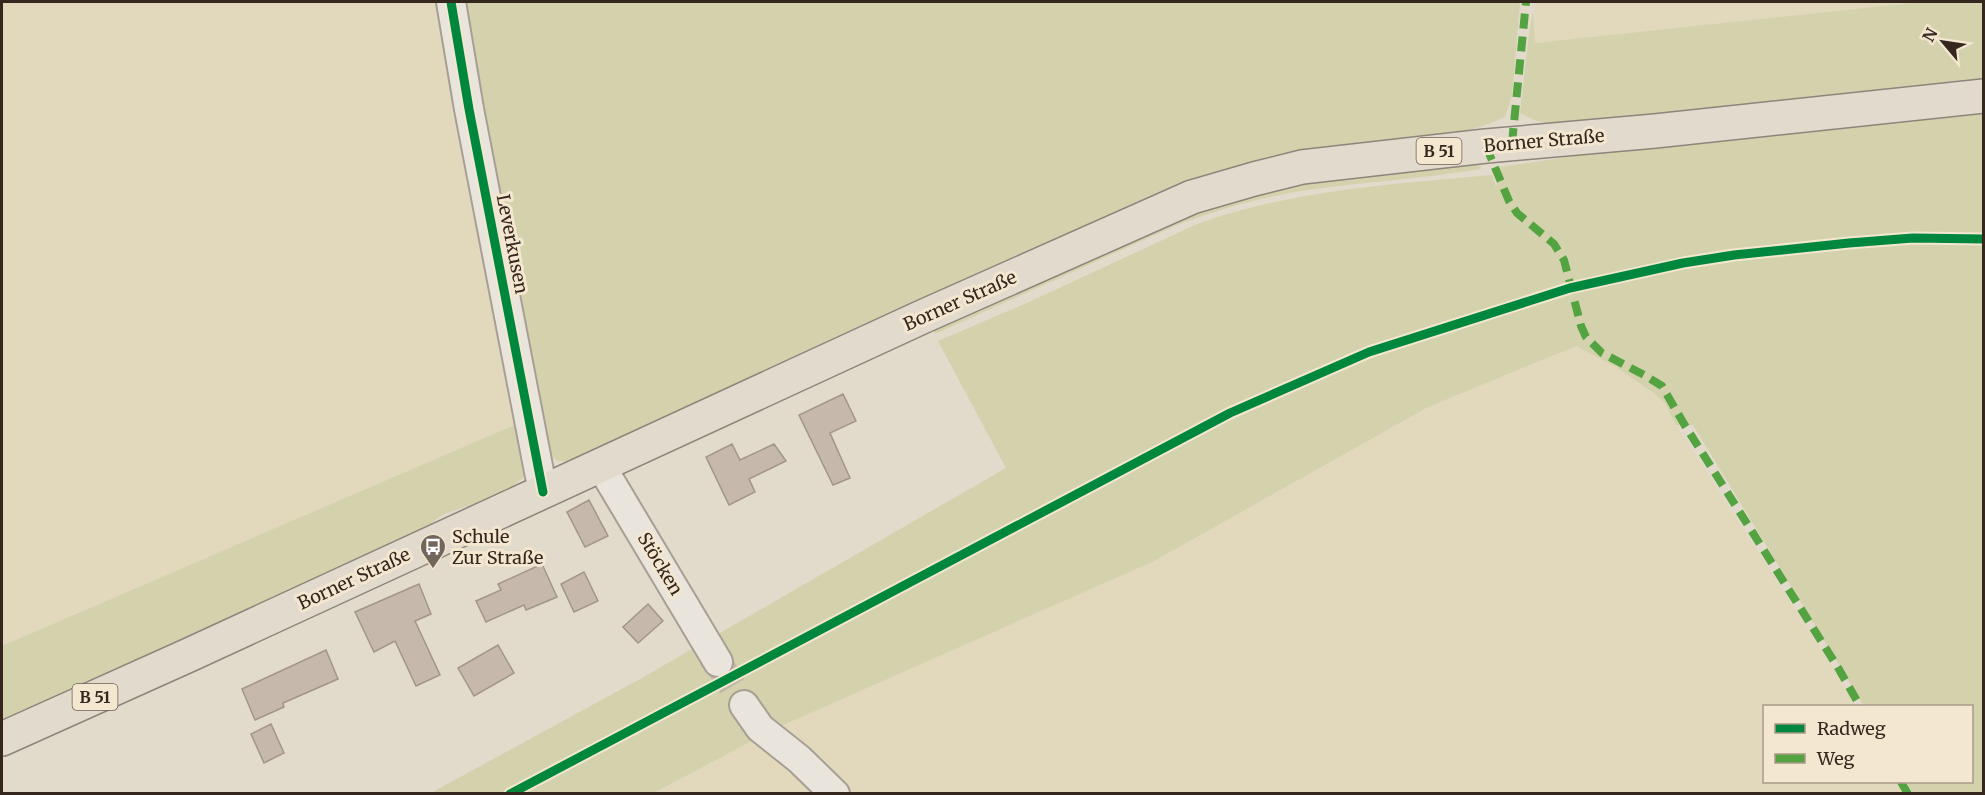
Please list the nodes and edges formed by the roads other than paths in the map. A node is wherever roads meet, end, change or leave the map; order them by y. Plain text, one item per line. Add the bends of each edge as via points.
1 (451, 2) edge
2 (1983, 96) edge
3 (601, 466) junction
4 (543, 492) junction
5 (718, 663) tunnel mouth
6 (744, 705) tunnel mouth
7 (2, 739) edge
8 (835, 794) edge

1 - 4 street, Leverkusen
2 - 3 main road, Borner Straße / B 51 via 1486,146 1302,168 1254,179 1192,197
3 - 4 main road, Borner Straße / B 51
3 - 5 street, Stöcken
4 - 7 main road, Borner Straße / B 51
6 - 8 street via 766,733

